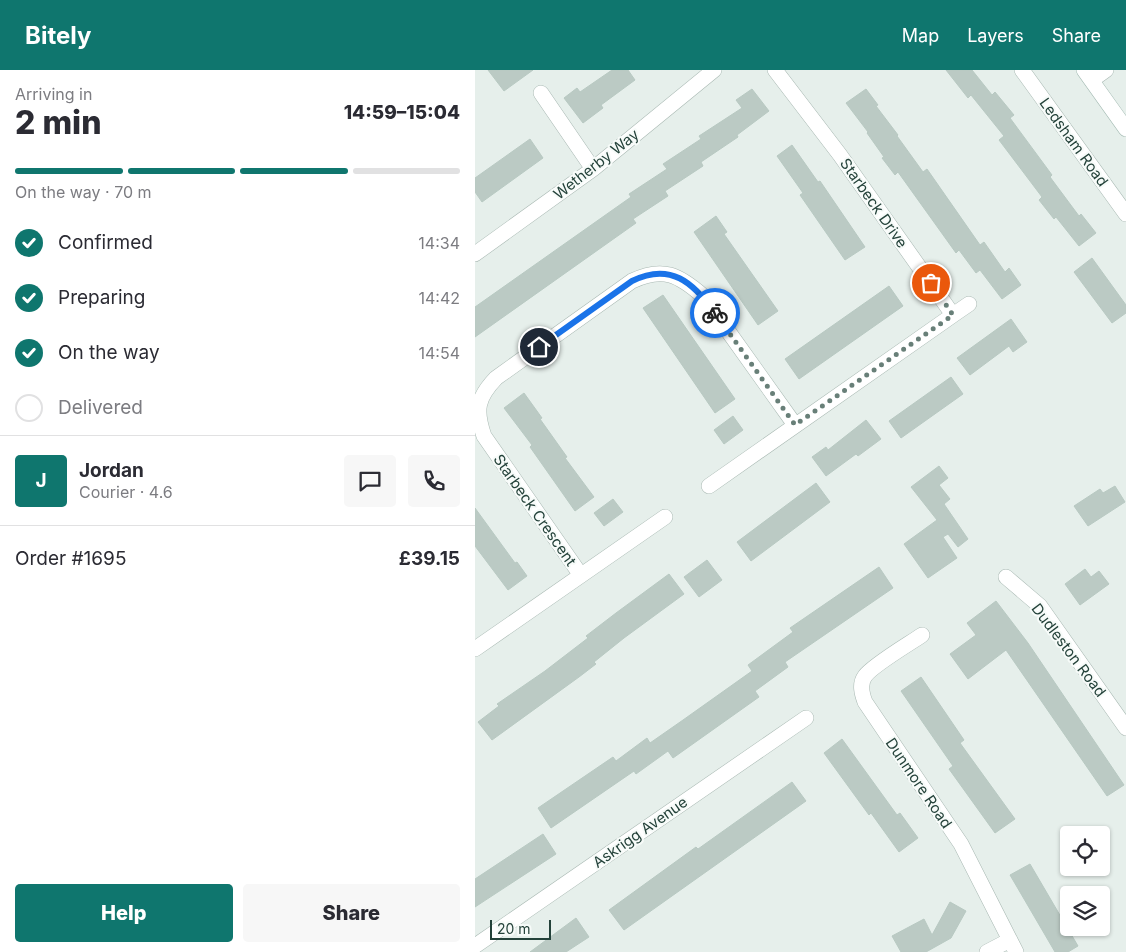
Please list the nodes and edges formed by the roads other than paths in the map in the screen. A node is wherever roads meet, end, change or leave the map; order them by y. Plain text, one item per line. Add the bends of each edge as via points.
1 (714, 70) edge
2 (775, 70) edge
3 (1022, 70) edge
4 (1105, 70) edge
5 (1088, 75) edge
6 (541, 93) dead end
7 (1126, 129) edge
8 (593, 169) junction
9 (1126, 214) edge
10 (475, 254) edge
11 (969, 304) dead end
12 (953, 315) junction
13 (795, 425) junction
14 (709, 486) dead end
15 (665, 517) dead end
16 (581, 574) junction
17 (1006, 578) dead end
18 (922, 635) dead end
19 (475, 649) edge
20 (806, 718) dead end
21 (1123, 718) edge
22 (475, 946) edge
23 (1013, 946) edge
24 (987, 952) edge

1 - 8 street, Wetherby Way
2 - 12 street, Starbeck Drive via 840,155
3 - 9 street, Ledsham Road
4 - 5 street
5 - 7 street
6 - 8 street
8 - 10 street, Wetherby Way
11 - 12 street
12 - 13 street
13 - 14 street
13 - 16 street, Starbeck Crescent via 703,296 673,275 645,275 632,281 496,378 484,391 479,406 484,436
15 - 16 street
16 - 19 street
17 - 21 street, Dudleston Road via 1040,606
18 - 23 street, Dunmore Road via 871,670 864,677 861,691 865,702 961,844
20 - 22 street, Askrigg Avenue
23 - 24 street

